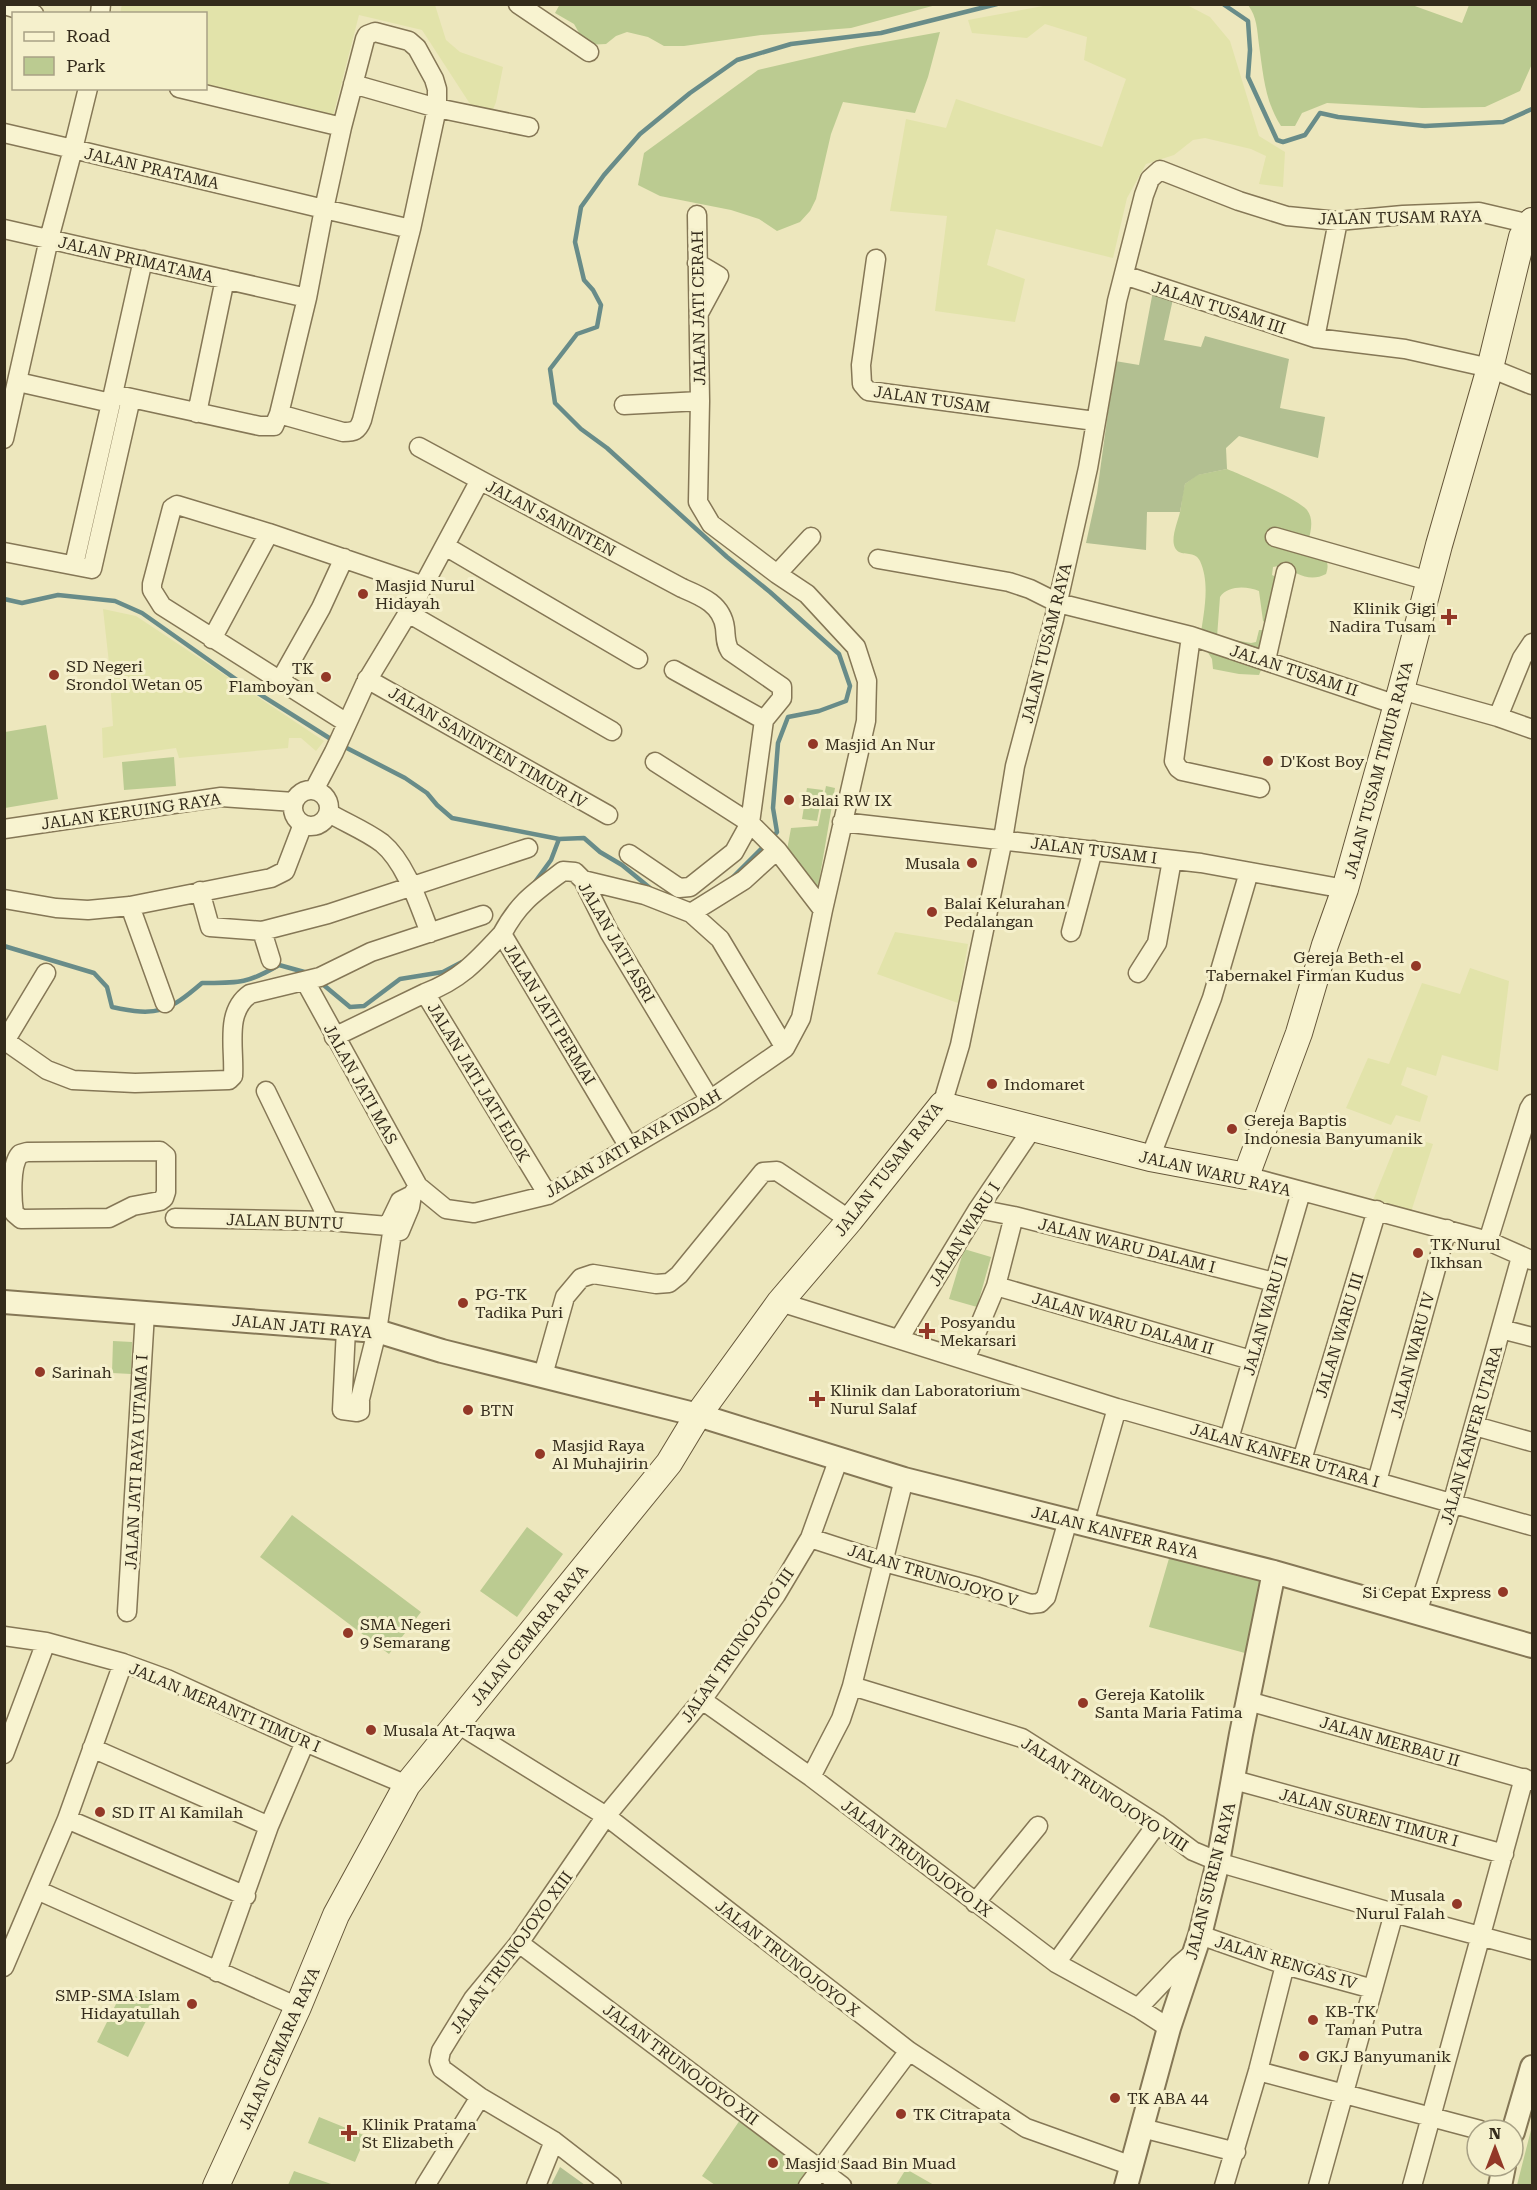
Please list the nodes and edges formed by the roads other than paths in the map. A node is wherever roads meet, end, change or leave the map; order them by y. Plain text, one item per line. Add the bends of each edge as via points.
1 (518, 4) edge
2 (4, 5) edge
3 (27, 12) edge
4 (589, 52) dead end
5 (353, 84) junction
6 (88, 90) edge
7 (187, 90) edge
8 (437, 108) junction
9 (342, 127) junction
10 (529, 127) dead end
11 (4, 133) edge
12 (73, 149) junction
13 (324, 209) junction
14 (697, 215) dead end
15 (1338, 221) junction
16 (1531, 223) edge
17 (4, 229) edge
18 (411, 229) junction
19 (49, 239) junction
20 (876, 259) dead end
21 (143, 260) junction
22 (1124, 275) junction
23 (225, 279) junction
24 (307, 297) junction
25 (1315, 338) junction
26 (1490, 368) junction
27 (18, 382) junction
28 (1533, 385) edge
29 (112, 398) junction
30 (131, 398) junction
31 (700, 401) junction
32 (624, 405) dead end
33 (197, 413) junction
34 (279, 414) junction
35 (1095, 421) junction
36 (4, 440) edge
37 (419, 447) dead end
38 (480, 480) junction
39 (269, 533) junction
40 (811, 537) dead end
41 (1275, 537) dead end
42 (445, 546) junction
43 (4, 552) edge
44 (344, 558) junction
45 (878, 559) dead end
46 (74, 565) junction
47 (1286, 572) dead end
48 (777, 574) junction
49 (1429, 581) junction
50 (424, 586) junction
51 (1058, 603) junction
52 (408, 613) junction
53 (1191, 636) junction
54 (212, 639) junction
55 (1533, 643) edge
56 (638, 659) dead end
57 (1266, 660) junction
58 (674, 670) dead end
59 (368, 679) junction
60 (280, 681) junction
61 (867, 681) joint
62 (1399, 697) junction
63 (1498, 717) junction
64 (764, 720) junction
65 (345, 727) junction
66 (1533, 729) edge
67 (612, 730) dead end
68 (655, 762) dead end
69 (1260, 788) dead end
70 (317, 791) junction
71 (297, 814) junction
72 (608, 815) dead end
73 (328, 816) junction
74 (842, 822) junction
75 (752, 825) junction
76 (4, 829) edge
77 (1003, 839) junction
78 (528, 848) dead end
79 (776, 848) junction
80 (1092, 850) junction
81 (629, 854) dead end
82 (1172, 860) junction
83 (1249, 872) junction
84 (583, 880) junction
85 (411, 886) junction
86 (1345, 889) junction
87 (200, 891) junction
88 (4, 899) edge
89 (129, 906) junction
90 (822, 910) junction
91 (691, 913) junction
92 (483, 915) dead end
93 (262, 931) junction
94 (1071, 932) dead end
95 (430, 933) junction
96 (502, 934) junction
97 (271, 960) dead end
98 (46, 973) dead end
99 (1138, 973) dead end
100 (310, 980) junction
101 (425, 993) junction
102 (165, 1003) dead end
103 (334, 1037) junction
104 (5, 1041) edge
105 (785, 1048) junction
106 (266, 1091) dead end
107 (710, 1100) junction
108 (1533, 1104) edge
109 (942, 1105) junction
110 (1032, 1129) junction
111 (629, 1147) junction
112 (1150, 1158) junction
113 (1246, 1176) junction
114 (9, 1186) edge
115 (415, 1190) junction
116 (1301, 1192) junction
117 (548, 1195) junction
118 (978, 1209) junction
119 (1377, 1210) junction
120 (1014, 1216) junction
121 (176, 1218) dead end
122 (850, 1220) junction
123 (329, 1221) junction
124 (390, 1229) junction
125 (1447, 1229) junction
126 (1488, 1241) junction
127 (1527, 1259) edge
128 (1274, 1282) junction
129 (996, 1286) junction
130 (4, 1302) edge
131 (780, 1302) junction
132 (145, 1312) junction
133 (346, 1329) junction
134 (1501, 1329) junction
135 (377, 1331) junction
136 (1533, 1337) edge
137 (899, 1339) junction
138 (965, 1360) junction
139 (1251, 1360) junction
140 (543, 1375) junction
141 (1117, 1408) junction
142 (698, 1415) junction
143 (1475, 1426) junction
144 (1229, 1439) junction
145 (1533, 1442) edge
146 (839, 1458) junction
147 (1302, 1460) junction
148 (904, 1479) junction
149 (1377, 1481) junction
150 (1452, 1504) junction
151 (1076, 1522) junction
152 (1533, 1526) edge
153 (810, 1538) junction
154 (884, 1562) junction
155 (1274, 1572) junction
156 (127, 1612) dead end
157 (1417, 1613) junction
158 (4, 1636) edge
159 (46, 1642) junction
160 (1533, 1646) edge
161 (123, 1663) junction
162 (852, 1686) junction
163 (702, 1700) junction
164 (1248, 1701) junction
165 (458, 1724) junction
166 (305, 1742) junction
167 (92, 1748) junction
168 (4, 1754) edge
169 (811, 1777) junction
170 (1234, 1780) junction
171 (1528, 1780) edge
172 (407, 1785) junction
173 (606, 1816) junction
174 (67, 1819) junction
175 (1157, 1824) junction
176 (269, 1826) junction
177 (1038, 1826) dead end
178 (1504, 1854) junction
179 (1218, 1862) junction
180 (37, 1890) junction
181 (246, 1896) junction
182 (975, 1903) junction
183 (1394, 1913) junction
184 (13, 1925) edge
185 (1481, 1937) junction
186 (519, 1943) junction
187 (1197, 1944) junction
188 (1533, 1950) edge
189 (1056, 1963) junction
190 (1285, 1965) junction
191 (4, 1967) edge
192 (217, 1972) junction
193 (1373, 1989) junction
194 (298, 2007) junction
195 (1138, 2008) junction
196 (1169, 2028) junction
197 (909, 2051) junction
198 (1533, 2067) edge
199 (1258, 2072) junction
200 (1342, 2095) junction
201 (480, 2097) junction
202 (1431, 2116) junction
203 (1517, 2118) edge
204 (1465, 2126) edge
205 (1142, 2128) junction
206 (554, 2141) junction
207 (1236, 2152) junction
208 (821, 2169) junction
209 (1129, 2176) edge
210 (216, 2186) edge
211 (425, 2186) edge
212 (536, 2186) edge
213 (612, 2186) edge
214 (808, 2186) edge
215 (842, 2186) edge
216 (1224, 2186) edge
217 (1318, 2186) edge
218 (1412, 2186) edge

1 - 4 street
2 - 3 street
5 - 8 street
5 - 8 street via 368,35 375,32 409,41 435,79
5 - 9 street
6 - 12 street
7 - 9 street
8 - 10 street
8 - 18 street
9 - 13 street
11 - 12 street
12 - 13 street, JALAN PRATAMA
12 - 19 street, JALAN PRATAMA
13 - 18 street, JALAN PRATAMA
13 - 24 street
14 - 31 street, JALAN JATI CERAH
15 - 16 street, JALAN TUSAM RAYA via 1479,213
15 - 22 street, JALAN TUSAM RAYA via 1287,216 1160,170 1150,179 1144,195
15 - 25 street
16 - 26 main road, JALAN TUSAM TIMUR RAYA via 1522,237
17 - 19 street, JALAN PRIMATAMA
18 - 34 street via 358,429 343,432
19 - 21 street, JALAN PRIMATAMA
19 - 27 street, JALAN PRATAMA
20 - 35 street, JALAN TUSAM via 861,365 861,384 868,391
21 - 23 street, JALAN PRIMATAMA
21 - 29 street
22 - 25 street, JALAN TUSAM III
22 - 35 street, JALAN TUSAM RAYA
23 - 24 street
23 - 33 street, JALAN PRIMATAMA
24 - 34 street
25 - 26 street, JALAN TUSAM III via 1405,349
26 - 28 street, JALAN TUSAM III
26 - 49 main road, JALAN TUSAM TIMUR RAYA
27 - 29 street
27 - 36 street, JALAN PRATAMA
29 - 30 street
29 - 46 street
30 - 33 street
30 - 46 street via 92,568
31 - 32 street, JALAN JATI CERAH
31 - 48 street, JALAN JATI CERAH via 698,502 711,524
33 - 34 street via 267,427 276,424
35 - 51 street, JALAN TUSAM RAYA
37 - 38 street
38 - 42 street, JALAN SANINTEN
38 - 64 street, JALAN SANINTEN via 706,598 720,612 730,651 784,690
39 - 44 street
39 - 54 street
39 - 54 street via 177,506 172,508 152,590 162,606
40 - 48 street
41 - 49 street
42 - 50 street, JALAN SANINTEN
42 - 56 street
43 - 46 street
44 - 50 street
44 - 60 street
45 - 51 street, JALAN TUSAM II via 1009,582
47 - 57 street
48 - 61 street, JALAN JATI CERAH via 807,594 856,647
49 - 62 main road, JALAN TUSAM TIMUR RAYA
50 - 52 street, JALAN SANINTEN
51 - 53 street, JALAN TUSAM II
51 - 77 street, JALAN TUSAM RAYA via 1015,766
52 - 59 street, JALAN SANINTEN
52 - 67 street
53 - 57 street, JALAN TUSAM II
53 - 69 street via 1174,761 1182,771
54 - 60 street
55 - 63 street via 1522,658
57 - 62 street, JALAN TUSAM II
58 - 64 street
59 - 65 street, JALAN SANINTEN
59 - 72 street, JALAN SANINTEN TIMUR IV
60 - 65 street
61 - 74 street, JALAN JATI RAYA INDAH via 866,721
62 - 63 street, JALAN TUSAM II
62 - 86 main road, JALAN TUSAM TIMUR RAYA
63 - 66 street, JALAN TUSAM II
64 - 75 street
65 - 70 street, JALAN SANINTEN
68 - 75 street
70 - 71 street via 302,792
70 - 73 street via 328,801
71 - 73 street via 316,825
71 - 76 street, JALAN KERUING RAYA via 267,800 221,797
71 - 87 street via 294,847 285,871 278,877
73 - 85 street via 375,839 388,850
74 - 77 street, JALAN TUSAM I
74 - 90 street, JALAN JATI RAYA INDAH
75 - 79 street
75 - 81 street via 734,852 684,889
77 - 80 street, JALAN TUSAM I
77 - 109 street, JALAN TUSAM RAYA via 960,1045
78 - 85 street
79 - 90 street
79 - 91 street via 744,880
80 - 82 street, JALAN TUSAM I
80 - 94 street
82 - 83 street, JALAN TUSAM I
82 - 99 street via 1157,943
83 - 86 street, JALAN TUSAM I
83 - 112 street via 1212,998
84 - 91 street via 645,895
84 - 96 street, JALAN JATI ASRI via 576,872 563,871 522,904
84 - 107 street, JALAN JATI ASRI via 609,932
85 - 93 street via 316,918
85 - 95 street
86 - 113 main road, JALAN TUSAM TIMUR RAYA via 1299,1033
87 - 89 street
87 - 93 street via 210,927
88 - 89 street via 71,910
89 - 102 street
90 - 105 street, JALAN JATI RAYA INDAH via 801,1018
91 - 105 street via 720,939
92 - 95 street
93 - 97 street
95 - 100 street via 371,952
96 - 101 street, JALAN JATI PERMAI via 460,976
96 - 111 street, JALAN JATI PERMAI
98 - 104 street
100 - 103 street, JALAN JATI MAS
100 - 104 street via 256,992 242,1002 233,1024 234,1065 229,1080 74,1080 47,1070
101 - 103 street, JALAN JATI JATI ELOK
101 - 117 street, JALAN JATI JATI ELOK
103 - 115 street, JALAN JATI MAS
105 - 107 street, JALAN JATI RAYA INDAH
106 - 123 street
107 - 111 street, JALAN JATI RAYA INDAH
108 - 126 street
109 - 110 main road, JALAN WARU RAYA
109 - 122 main road, JALAN TUSAM RAYA
110 - 112 main road, JALAN WARU RAYA
110 - 118 street, JALAN WARU I
111 - 117 street, JALAN JATI RAYA INDAH
112 - 113 main road, JALAN WARU RAYA
113 - 116 street, JALAN WARU RAYA
114 - 114 street via 17,1218 113,1218 128,1208 164,1198 166,1156 160,1151 27,1152 16,1158
115 - 117 street, JALAN JATI RAYA INDAH via 446,1209 474,1213
115 - 124 street via 399,1231
116 - 119 street, JALAN WARU RAYA
116 - 128 street, JALAN WARU II
118 - 120 street, JALAN WARU DALAM I
118 - 137 street, JALAN WARU I
119 - 125 street, JALAN WARU RAYA
119 - 147 street, JALAN WARU III
120 - 128 street, JALAN WARU DALAM I
120 - 129 street, JALAN WARU I
121 - 123 street, JALAN BUNTU
122 - 131 main road, JALAN TUSAM RAYA
122 - 140 street via 777,1171 763,1172 669,1283 593,1274 581,1278 565,1297
123 - 124 street, JALAN BUNTU
124 - 135 street
125 - 126 street, JALAN WARU RAYA
125 - 149 street, JALAN WARU IV
126 - 127 street, JALAN WARU RAYA
127 - 134 street, JALAN KANFER UTARA
128 - 139 street, JALAN WARU II
129 - 138 street, JALAN WARU I
129 - 139 street, JALAN WARU DALAM II
130 - 132 street, JALAN JATI RAYA
131 - 137 street, JALAN KANFER UTARA I
131 - 142 main road, JALAN TUSAM RAYA
132 - 133 street, JALAN JATI RAYA
132 - 156 street, JALAN JATI RAYA UTAMA I
133 - 135 street, JALAN JATI RAYA
133 - 135 street via 342,1410 357,1412
134 - 136 street
134 - 143 street, JALAN KANFER UTARA
135 - 140 street, JALAN JATI RAYA
137 - 138 street, JALAN KANFER UTARA I
138 - 141 street, JALAN KANFER UTARA I
139 - 144 street, JALAN WARU II
140 - 142 street, JALAN JATI RAYA
141 - 144 street, JALAN KANFER UTARA I
141 - 151 street
142 - 146 street, JALAN KANFER RAYA
142 - 165 main road, JALAN CEMARA RAYA via 669,1462
143 - 145 street
143 - 150 street, JALAN KANFER UTARA
144 - 147 street, JALAN KANFER UTARA I
146 - 148 street, JALAN KANFER RAYA
146 - 153 street, JALAN TRUNOJOYO III
147 - 149 street, JALAN KANFER UTARA I
148 - 151 street, JALAN KANFER RAYA
148 - 154 street
149 - 150 street, JALAN KANFER UTARA I
150 - 152 street, JALAN KANFER UTARA I
150 - 157 street, JALAN KANFER UTARA
151 - 154 street, JALAN TRUNOJOYO V via 1046,1597 1040,1603 1030,1604
151 - 155 street, JALAN KANFER RAYA
153 - 154 street, JALAN TRUNOJOYO V
153 - 163 street, JALAN TRUNOJOYO III
154 - 162 street
155 - 157 street, JALAN KANFER RAYA
155 - 164 street, JALAN SUREN RAYA
157 - 160 street, JALAN KANFER RAYA
158 - 159 street, JALAN MERANTI TIMUR I
159 - 161 street, JALAN MERANTI TIMUR I
159 - 168 street
161 - 166 street, JALAN MERANTI TIMUR I
161 - 167 street
162 - 169 street via 841,1719
162 - 175 street, JALAN TRUNOJOYO VIII via 1022,1738
163 - 169 street, JALAN TRUNOJOYO IX
163 - 173 street, JALAN TRUNOJOYO III
164 - 170 street, JALAN SUREN RAYA
164 - 171 street, JALAN MERBAU II
165 - 172 main road, JALAN CEMARA RAYA
165 - 173 street, JALAN TRUNOJOYO X
166 - 172 street, JALAN MERANTI TIMUR I
166 - 176 street
167 - 174 street
167 - 176 street
169 - 182 street, JALAN TRUNOJOYO IX
170 - 178 street, JALAN SUREN TIMUR I
170 - 179 street, JALAN SUREN RAYA
171 - 178 street
172 - 194 main road, JALAN CEMARA RAYA via 336,1915
173 - 186 street, JALAN TRUNOJOYO XIII
173 - 197 street, JALAN TRUNOJOYO X
174 - 180 street
174 - 181 street
175 - 179 street, JALAN TRUNOJOYO VIII via 1193,1851
175 - 189 street
176 - 181 street
177 - 182 street
178 - 185 street
179 - 183 street, JALAN TRUNOJOYO VIII
179 - 187 street, JALAN SUREN RAYA
180 - 184 street
180 - 192 street
181 - 192 street
182 - 189 street, JALAN TRUNOJOYO IX
183 - 185 street, JALAN TRUNOJOYO VIII
183 - 193 street
184 - 191 street
185 - 188 street, JALAN TRUNOJOYO VIII
185 - 202 street
186 - 201 street, JALAN TRUNOJOYO XIII via 473,1999 441,2051 442,2068
186 - 208 street, JALAN TRUNOJOYO XII
187 - 190 street, JALAN RENGAS IV
187 - 195 street
187 - 196 street, JALAN SUREN RAYA
189 - 195 street, JALAN TRUNOJOYO IX
190 - 193 street, JALAN RENGAS IV
190 - 199 street
192 - 194 street
193 - 200 street
194 - 210 main road, JALAN CEMARA RAYA
195 - 196 street, JALAN TRUNOJOYO IX
196 - 205 street, JALAN SUREN RAYA
197 - 208 street
197 - 209 street, JALAN TRUNOJOYO X via 1026,2128
198 - 203 street
199 - 200 street
199 - 207 street
200 - 202 street
200 - 217 street
201 - 206 street, JALAN TRUNOJOYO XIII
201 - 211 street
202 - 204 street
202 - 218 street
205 - 207 street
205 - 209 street, JALAN SUREN RAYA
206 - 212 street
206 - 213 street, JALAN TRUNOJOYO XIII
207 - 216 street
208 - 214 street
208 - 215 street, JALAN TRUNOJOYO XII

